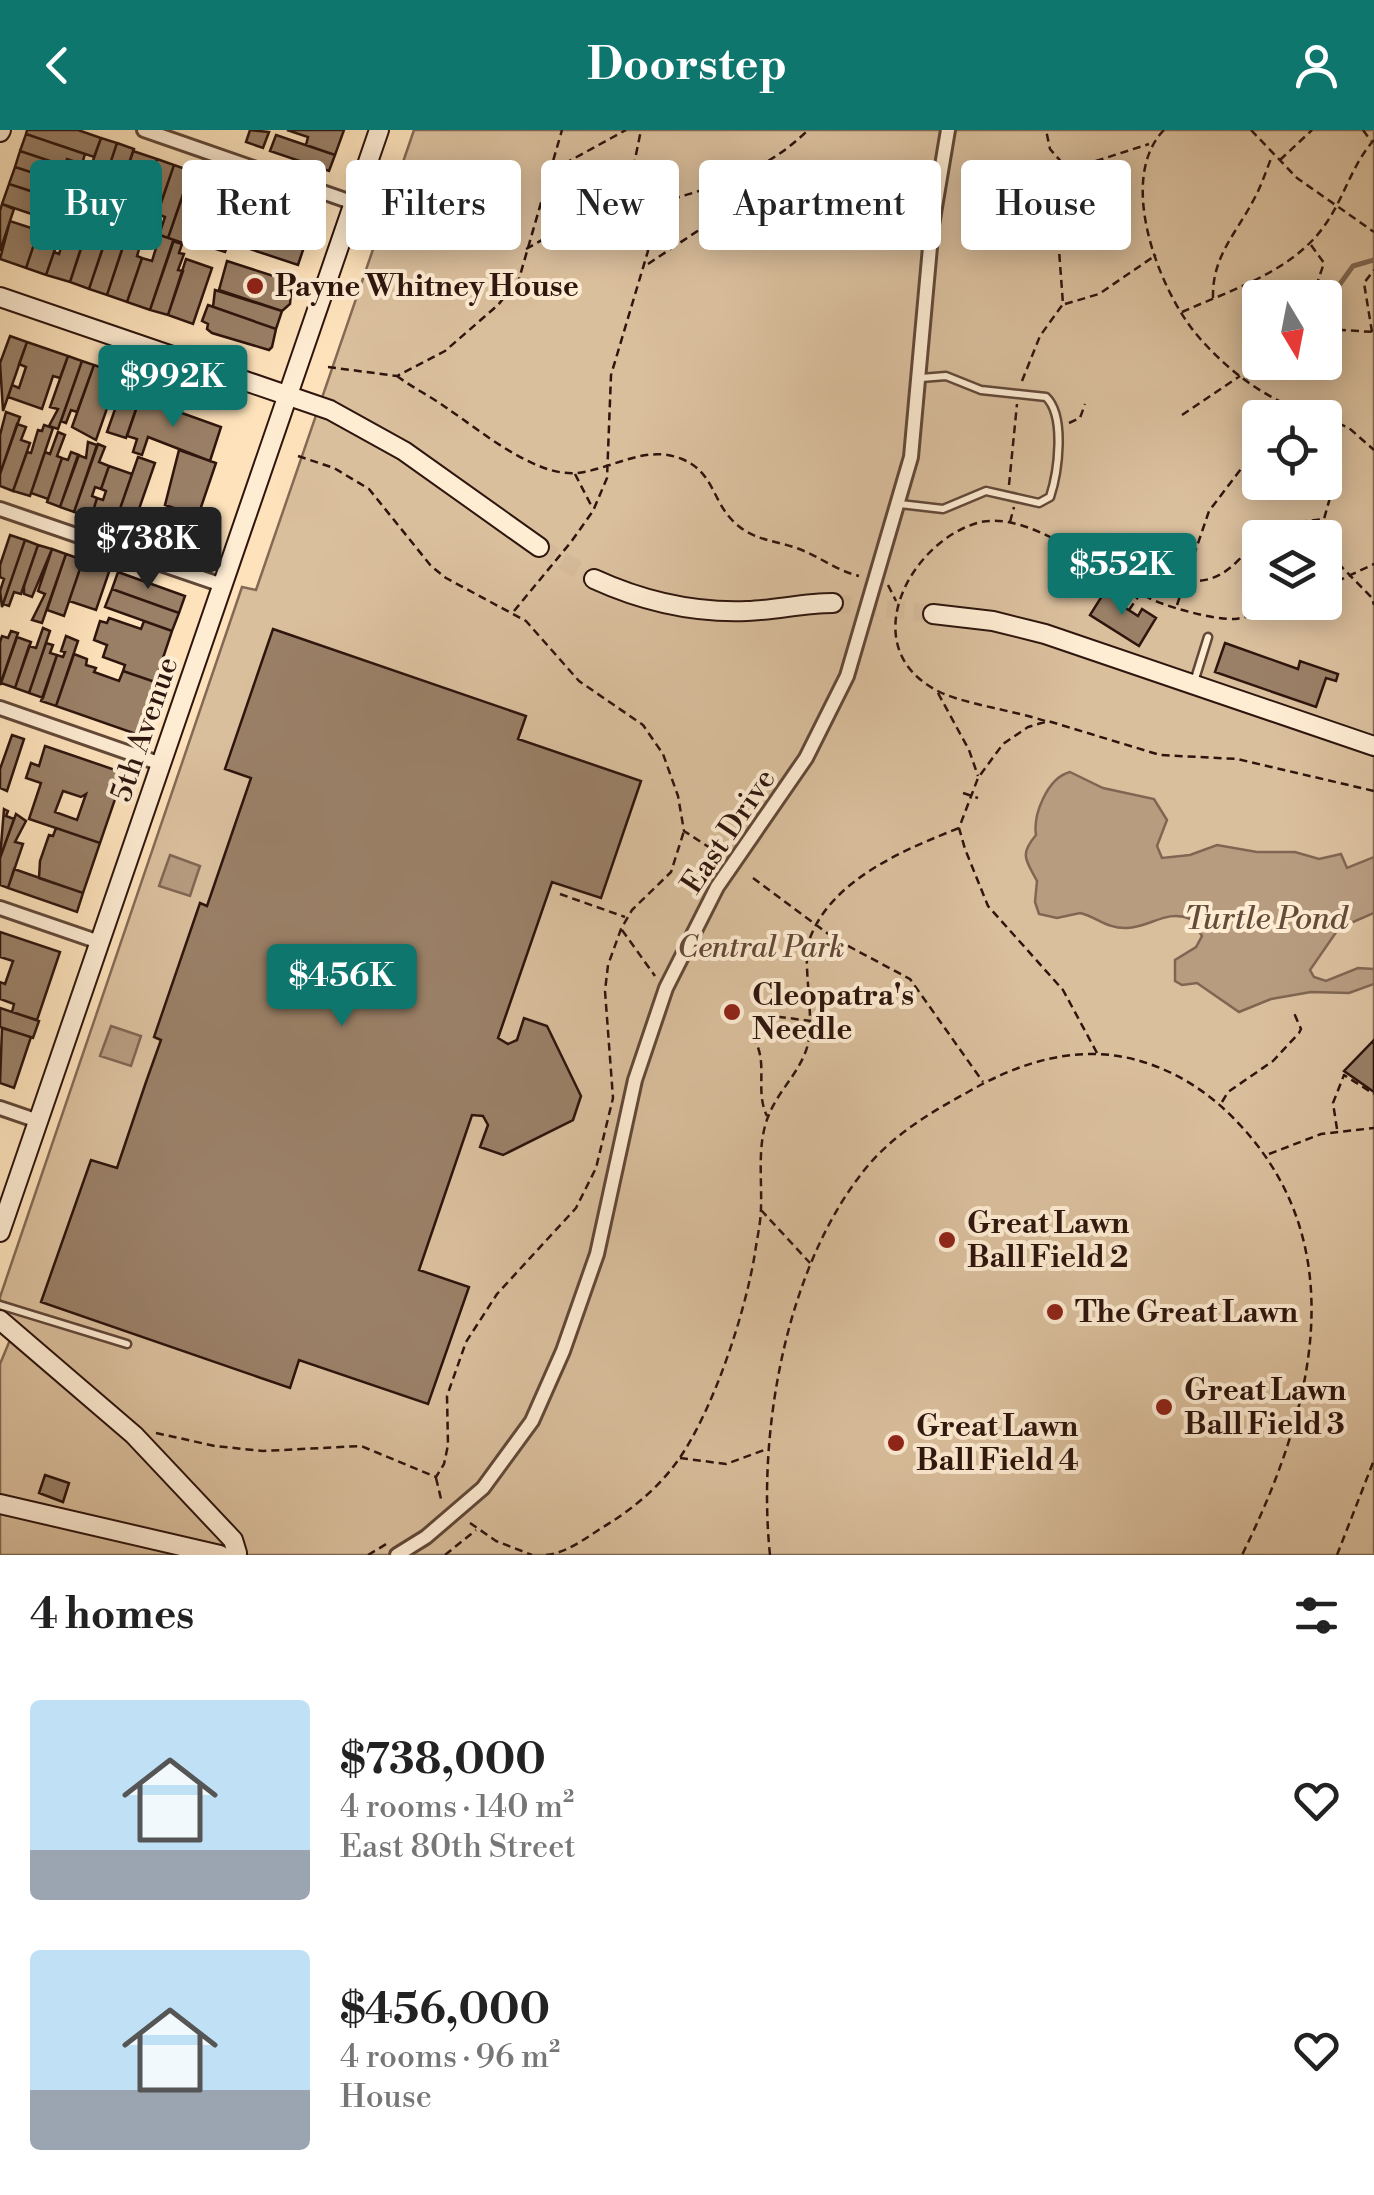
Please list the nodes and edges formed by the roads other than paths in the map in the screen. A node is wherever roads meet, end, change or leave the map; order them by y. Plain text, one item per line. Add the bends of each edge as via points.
1 (144, 130) edge
2 (378, 130) edge
3 (948, 130) edge
4 (368, 160) edge
5 (346, 199) edge
6 (346, 225) edge
7 (0, 297) edge
8 (920, 378) junction
9 (288, 394) junction
10 (900, 504) junction
11 (0, 509) edge
12 (540, 547) tunnel mouth
13 (594, 579) tunnel mouth
14 (222, 585) junction
15 (833, 603) tunnel mouth
16 (933, 614) tunnel mouth
17 (1208, 637) dead end
18 (1194, 684) junction
19 (0, 708) edge
20 (1374, 746) edge
21 (161, 764) junction
22 (0, 908) edge
23 (99, 942) junction
24 (0, 1108) edge
25 (38, 1121) junction
26 (0, 1232) edge
27 (0, 1305) edge
28 (0, 1320) edge
29 (127, 1344) dead end
30 (0, 1504) edge
31 (231, 1555) edge
32 (397, 1555) edge

1 - 5 street
2 - 4 main road, 5th Avenue
3 - 8 street, East Drive via 932,225
6 - 9 main road, 5th Avenue
7 - 9 main road
8 - 10 street, East Drive
8 - 10 lane via 946,376 981,390 1046,397 1055,408 1055,483 1039,503 986,491 936,510
9 - 12 main road via 394,445
9 - 14 main road, 5th Avenue
10 - 32 street, East Drive via 830,716 717,887 666,988 638,1068 597,1254 542,1402 496,1474
11 - 14 street
13 - 15 main road via 644,598 712,610
14 - 21 main road, 5th Avenue
16 - 18 main road via 1028,628
17 - 18 lane
18 - 20 main road
19 - 21 street
21 - 23 main road, 5th Avenue
22 - 23 street
23 - 25 main road, 5th Avenue
24 - 25 street
25 - 26 main road, 5th Avenue
27 - 29 lane
28 - 31 main road via 134,1436 233,1540
30 - 31 main road

